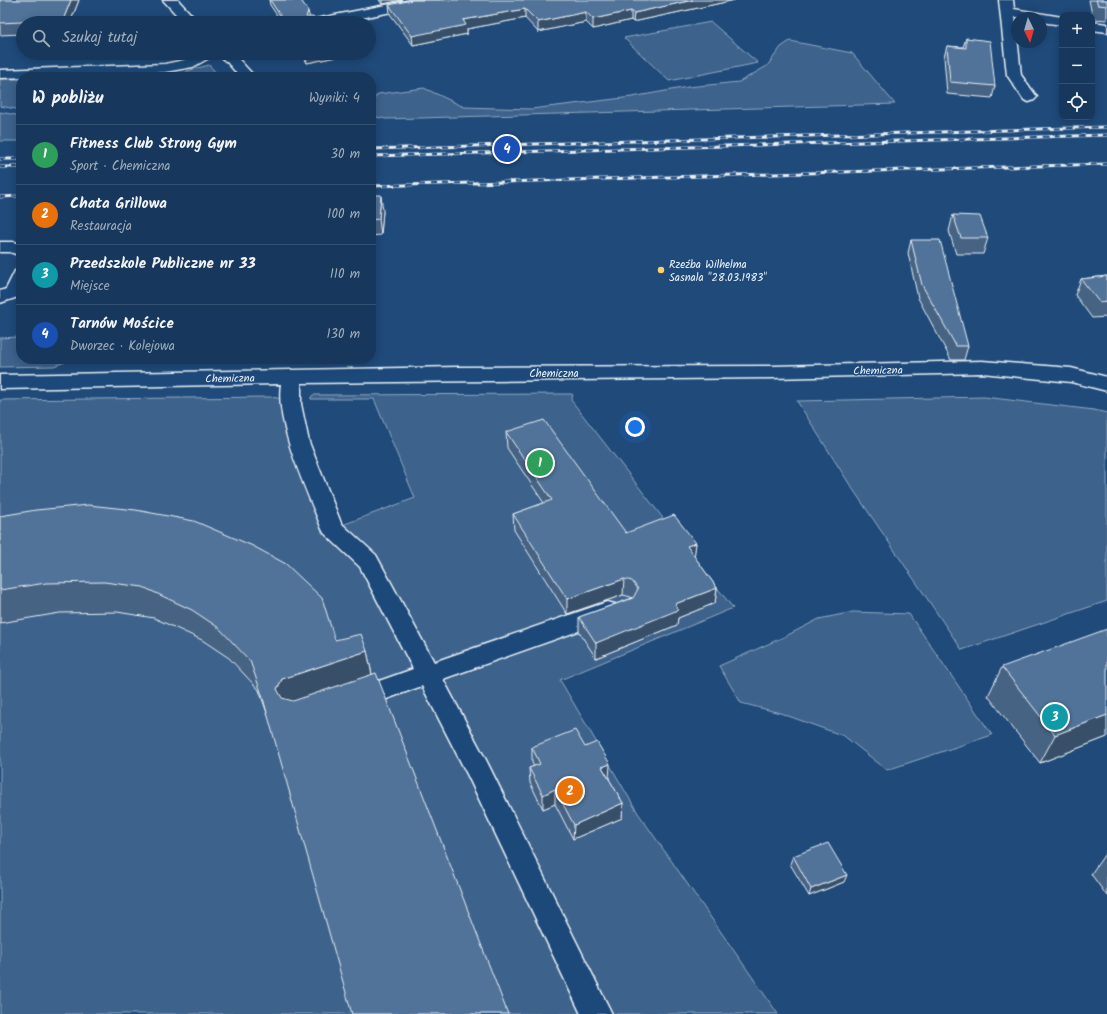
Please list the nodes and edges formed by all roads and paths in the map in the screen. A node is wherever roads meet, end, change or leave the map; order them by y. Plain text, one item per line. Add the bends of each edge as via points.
1 (170, 0) edge
2 (362, 0) edge
3 (432, 0) edge
4 (1008, 6) edge
5 (372, 12) junction
6 (185, 16) edge
7 (351, 16) edge
8 (1059, 20) edge
9 (1095, 26) edge
10 (1107, 28) edge
11 (196, 60) edge
12 (233, 60) edge
13 (55, 72) edge
14 (244, 72) edge
15 (16, 73) edge
16 (0, 74) edge
17 (1029, 97) dead end
18 (0, 247) edge
19 (16, 248) edge
20 (16, 288) edge
21 (0, 297) edge
22 (292, 377) junction
23 (0, 382) edge
24 (1107, 384) edge
25 (623, 605) edge
26 (428, 674) junction
27 (330, 708) edge
28 (597, 1014) edge

1 - 6 street
2 - 5 street
3 - 5 street
4 - 8 street
4 - 17 street via 1014,75
5 - 7 street
9 - 10 street
11 - 13 street via 165,68
12 - 14 street
15 - 16 street
18 - 19 street
20 - 21 street via 14,293
22 - 23 street, Chemiczna
22 - 24 street, Chemiczna via 982,367 1071,375
22 - 26 street via 291,404 299,442 332,527 368,561
25 - 26 street
26 - 27 street
26 - 28 street via 500,814

